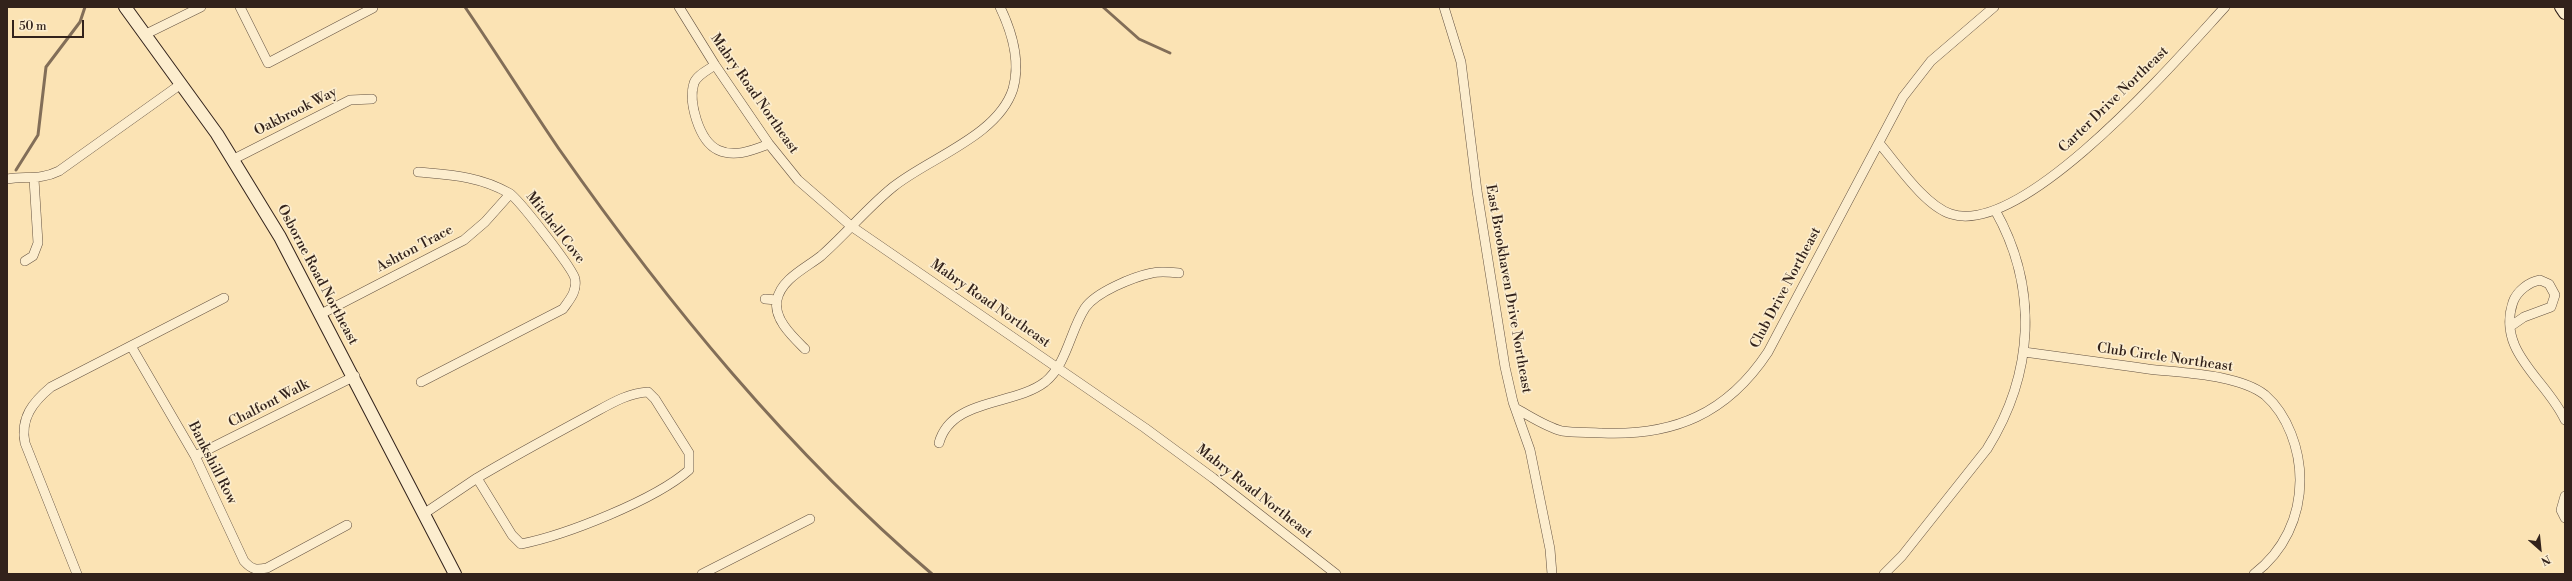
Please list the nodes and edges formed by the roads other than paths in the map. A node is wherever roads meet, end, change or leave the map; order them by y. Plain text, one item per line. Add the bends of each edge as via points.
1 (125, 7) edge
2 (201, 7) edge
3 (240, 7) edge
4 (679, 7) edge
5 (1000, 7) edge
6 (1444, 7) edge
7 (1994, 7) edge
8 (2225, 7) edge
9 (2561, 7) edge
10 (373, 8) edge
11 (2565, 13) edge
12 (144, 35) junction
13 (715, 65) junction
14 (181, 84) junction
15 (372, 99) dead end
16 (1879, 143) junction
17 (769, 144) junction
18 (234, 159) junction
19 (418, 172) dead end
20 (7, 179) edge
21 (34, 179) junction
22 (510, 194) junction
23 (1995, 210) junction
24 (851, 226) junction
25 (25, 261) dead end
26 (1179, 273) dead end
27 (224, 298) dead end
28 (765, 299) dead end
29 (777, 300) junction
30 (321, 314) junction
31 (2511, 326) junction
32 (131, 346) junction
33 (805, 349) dead end
34 (2024, 352) junction
35 (1057, 368) junction
36 (355, 376) junction
37 (422, 382) dead end
38 (1515, 408) junction
39 (2565, 420) edge
40 (939, 443) dead end
41 (195, 456) junction
42 (477, 478) junction
43 (2565, 496) edge
44 (425, 513) junction
45 (2565, 518) edge
46 (810, 519) dead end
47 (347, 525) dead end
48 (76, 574) edge
49 (455, 574) edge
50 (702, 574) edge
51 (1336, 574) edge
52 (1552, 574) edge
53 (1884, 574) edge
54 (2254, 574) edge

1 - 12 street, Osborne Road Northeast
2 - 12 street
3 - 10 street via 268,62
4 - 13 street, Mabry Road Northeast
5 - 24 street via 1013,37 1016,59 1013,89 998,116 974,136 894,186
6 - 38 street, East Brookhaven Drive Northeast via 1461,62 1477,191 1505,367
7 - 16 street, Club Drive Northeast via 1932,61 1903,97
8 - 23 street, Carter Drive Northeast via 2144,94 2081,155 2024,195
9 - 11 street
12 - 14 street, Osborne Road Northeast
13 - 17 street, Mabry Road Northeast
13 - 17 street via 694,82 694,107 704,136 711,146 737,154
14 - 18 street, Osborne Road Northeast
14 - 21 street via 72,162 48,176
15 - 18 street, Oakbrook Way via 350,100
16 - 23 street, Carter Drive Northeast via 1942,211 1964,216
16 - 38 street, Club Drive Northeast via 1768,352 1747,380 1724,401 1702,415 1678,425 1630,434 1562,431
17 - 24 street, Mabry Road Northeast via 798,180
18 - 30 street, Osborne Road Northeast
19 - 22 street, Mitchell Cove via 472,177
20 - 21 street
21 - 25 street via 38,243 33,256
22 - 30 street, Ashton Trace via 485,222 464,240
22 - 37 street, Mitchell Cove via 567,262 575,277 576,288 563,308
23 - 34 street via 2004,226 2020,273 2026,320
24 - 29 street via 841,239 790,278
24 - 35 street, Mabry Road Northeast
26 - 35 street via 1152,272 1099,296 1086,307
27 - 32 street
28 - 29 street
29 - 33 street via 783,324
30 - 36 street, Osborne Road Northeast
31 - 31 street via 2524,317 2551,307 2555,295 2549,284 2536,281 2520,292 2511,308
31 - 39 street via 2510,337 2518,354 2554,401
32 - 41 street, Bankshill Row
32 - 48 street via 51,386 38,398 24,422 25,443
34 - 53 street via 2011,404 1987,449 1902,556
34 - 54 street, Club Circle Northeast via 2219,378 2254,389 2271,401 2284,420 2295,444 2300,488 2295,514 2286,538 2276,553
35 - 40 street via 1046,380 1026,393 990,403 956,417 942,431
35 - 51 street, Mabry Road Northeast via 1213,478
36 - 41 street, Chalfont Walk
36 - 44 street, Osborne Road Northeast
38 - 52 street, East Brookhaven Drive Northeast via 1530,450 1550,549
41 - 47 street, Bankshill Row via 244,561 254,570 267,568
42 - 42 street via 539,442 634,393 648,392 689,453 689,470 673,482 586,525 521,544 512,535
42 - 44 street
43 - 45 street via 2561,510
44 - 49 street, Osborne Road Northeast
46 - 50 street

